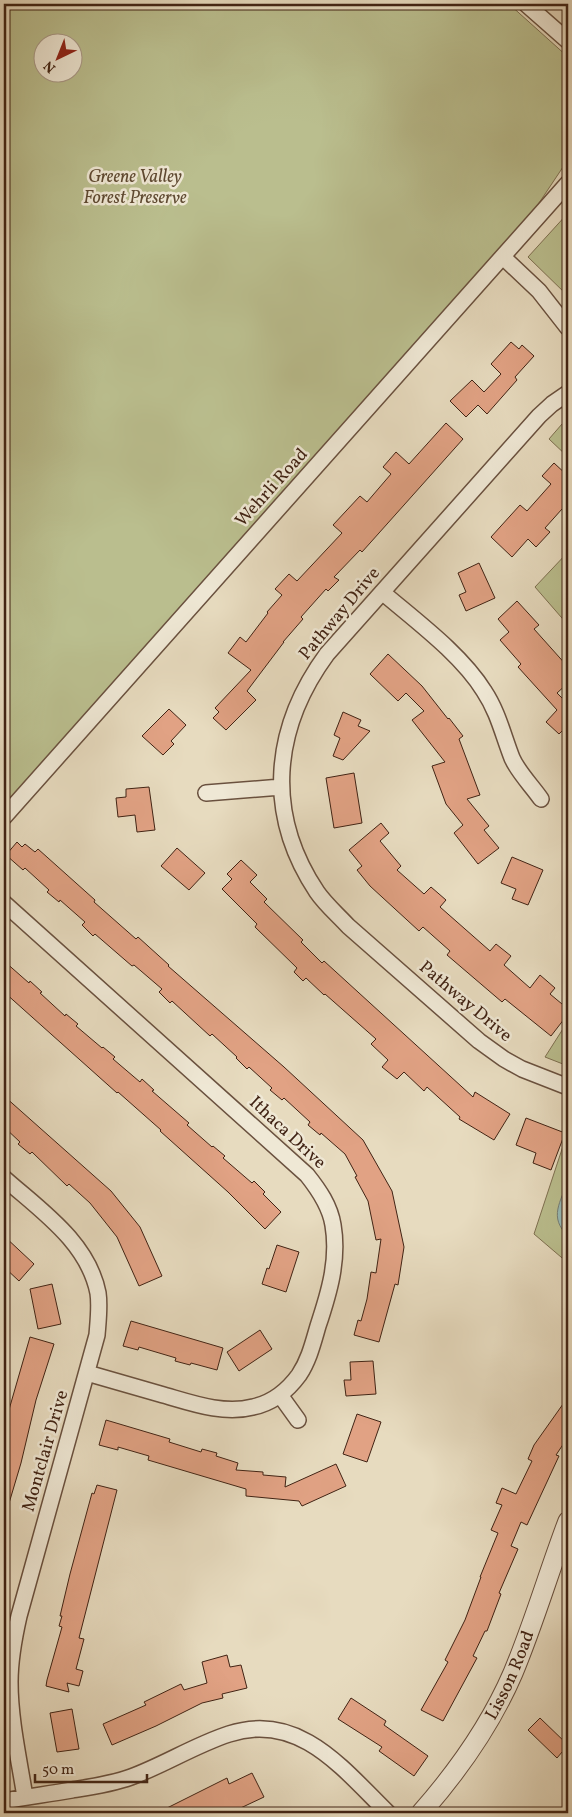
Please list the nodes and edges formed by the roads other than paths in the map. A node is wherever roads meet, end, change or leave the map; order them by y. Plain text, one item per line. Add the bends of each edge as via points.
1 (526, 4) edge
2 (568, 41) edge
3 (568, 183) edge
4 (503, 257) junction
5 (568, 328) edge
6 (568, 393) edge
7 (382, 592) junction
8 (281, 787) junction
9 (206, 793) dead end
10 (541, 799) dead end
11 (4, 817) edge
12 (4, 903) edge
13 (568, 1087) edge
14 (4, 1178) edge
15 (87, 1373) junction
16 (280, 1395) junction
17 (298, 1420) dead end
18 (568, 1521) edge
19 (25, 1797) junction
20 (4, 1800) edge
21 (388, 1813) edge
22 (421, 1813) edge

1 - 2 street
3 - 4 street, Wehrli Road
4 - 5 street via 539,291
4 - 11 street, Wehrli Road
6 - 7 street, Pathway Drive via 539,416
7 - 8 street, Pathway Drive via 327,654 295,707 285,743
7 - 10 street via 457,657 474,676 491,703 513,760
8 - 9 street
8 - 13 street, Pathway Drive via 287,825 304,870 328,905 348,926 479,1041 522,1070
12 - 16 street, Ithaca Drive via 308,1175 324,1198 333,1225 336,1249 333,1275 309,1356 298,1376
14 - 15 street, Montclair Drive via 75,1244 93,1275 98,1295 97,1336
15 - 16 street, Ithaca Drive via 222,1409 253,1408
15 - 19 street, Montclair Drive via 12,1648 12,1714
16 - 17 street
18 - 22 street, Lisson Road via 525,1644 500,1700 476,1743
19 - 20 street
19 - 21 street via 130,1778 228,1734 266,1728 314,1744

